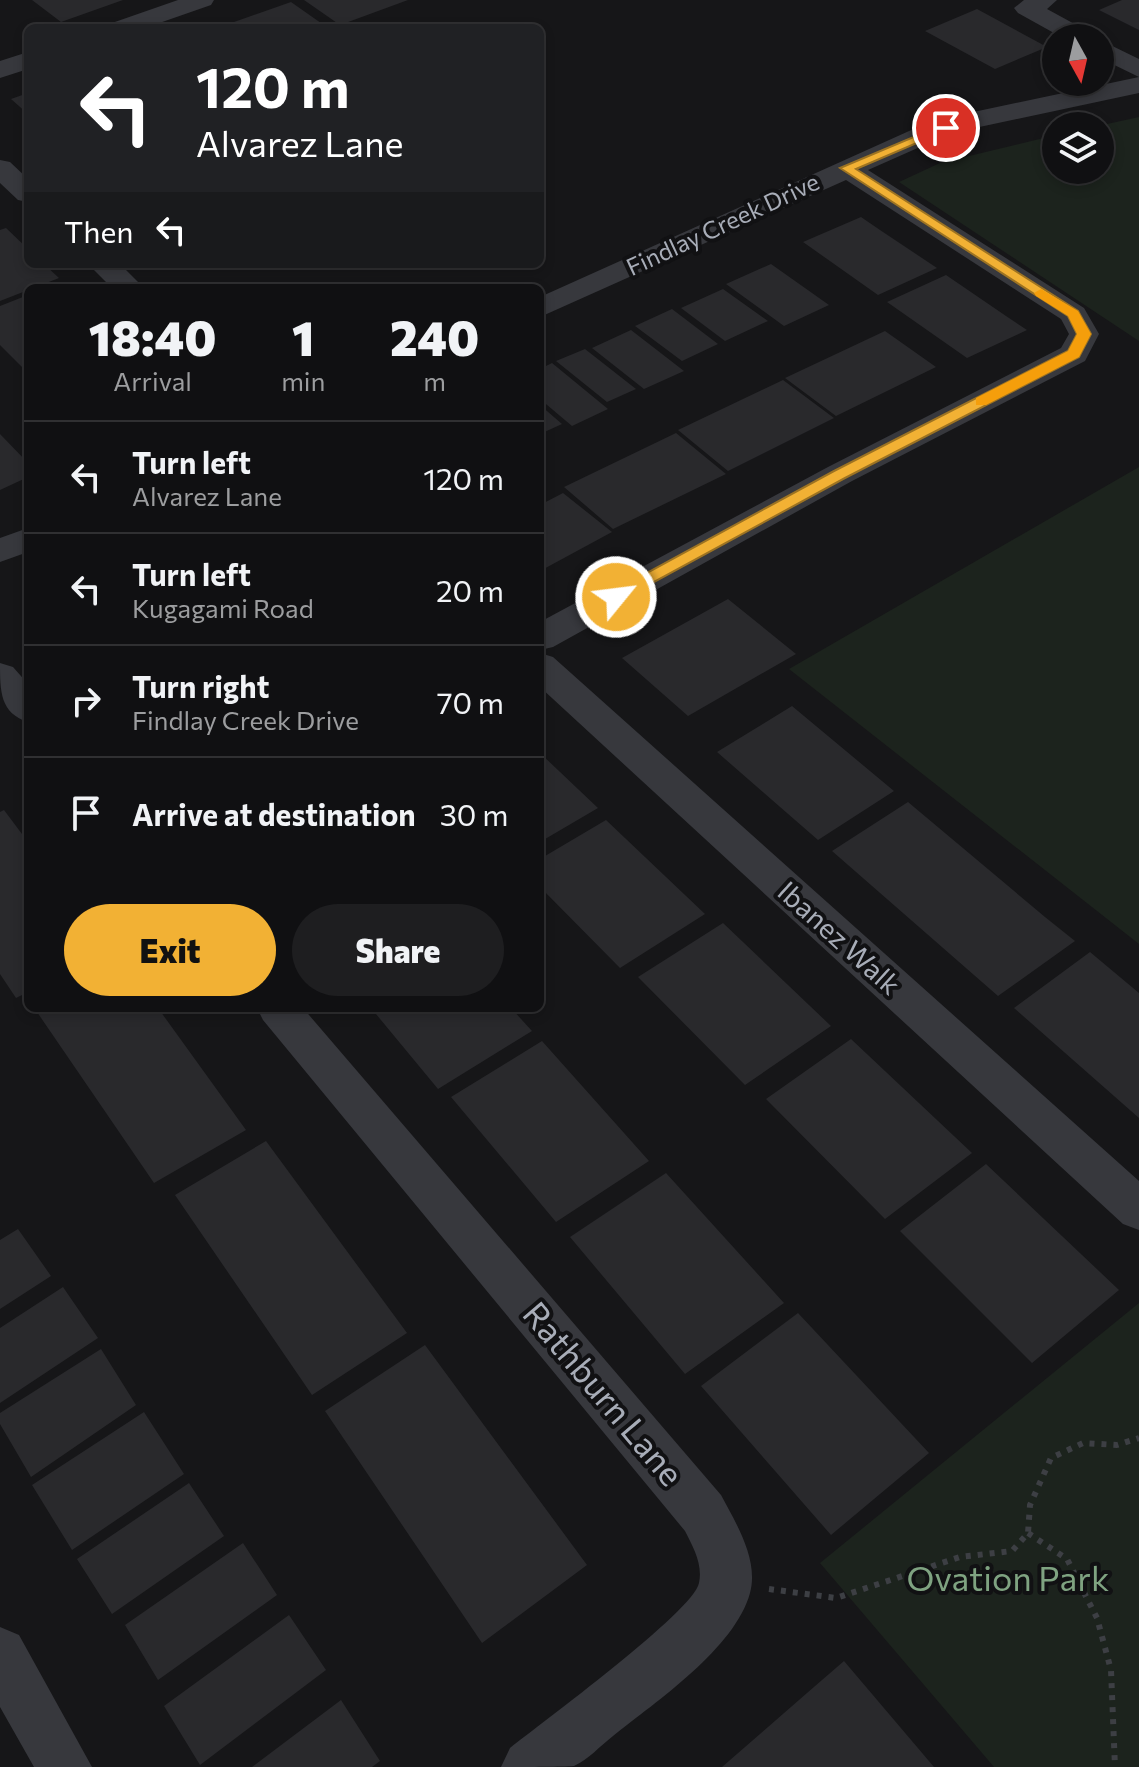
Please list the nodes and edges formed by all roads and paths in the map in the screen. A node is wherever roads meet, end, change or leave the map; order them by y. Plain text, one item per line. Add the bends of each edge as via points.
1 (1045, 0) edge
2 (196, 1) edge
3 (132, 24) edge
4 (1056, 24) edge
5 (1114, 56) edge
6 (24, 61) edge
7 (1139, 69) edge
8 (0, 70) edge
9 (1139, 85) edge
10 (0, 168) edge
11 (846, 168) junction
12 (24, 190) edge
13 (107, 268) edge
14 (125, 284) edge
15 (544, 306) edge
16 (24, 541) edge
17 (0, 551) edge
18 (544, 636) edge
19 (544, 670) edge
20 (0, 676) edge
21 (24, 704) edge
22 (281, 1012) edge
23 (1139, 1210) edge
24 (1139, 1438) edge
25 (1028, 1533) junction
26 (725, 1578) junction
27 (0, 1654) edge
28 (64, 1767) edge
29 (529, 1767) edge
30 (1115, 1767) edge

1 - 4 street via 1027,8
2 - 3 street
5 - 7 street
6 - 8 street
9 - 11 street, Findlay Creek Drive via 964,122
10 - 12 street
11 - 15 street, Findlay Creek Drive
11 - 18 street via 1073,314 1084,334 1074,354
13 - 14 street
16 - 17 street
19 - 23 street, Ibanez Walk
20 - 21 street
22 - 26 street, Rathburn Lane via 703,1513 727,1560
24 - 25 path via 1117,1445 1083,1443 1051,1458 1030,1505
25 - 26 path via 1012,1551 960,1557 836,1598
25 - 30 path via 1067,1559 1097,1618 1111,1670
26 - 29 street via 724,1596 692,1636
27 - 28 street

